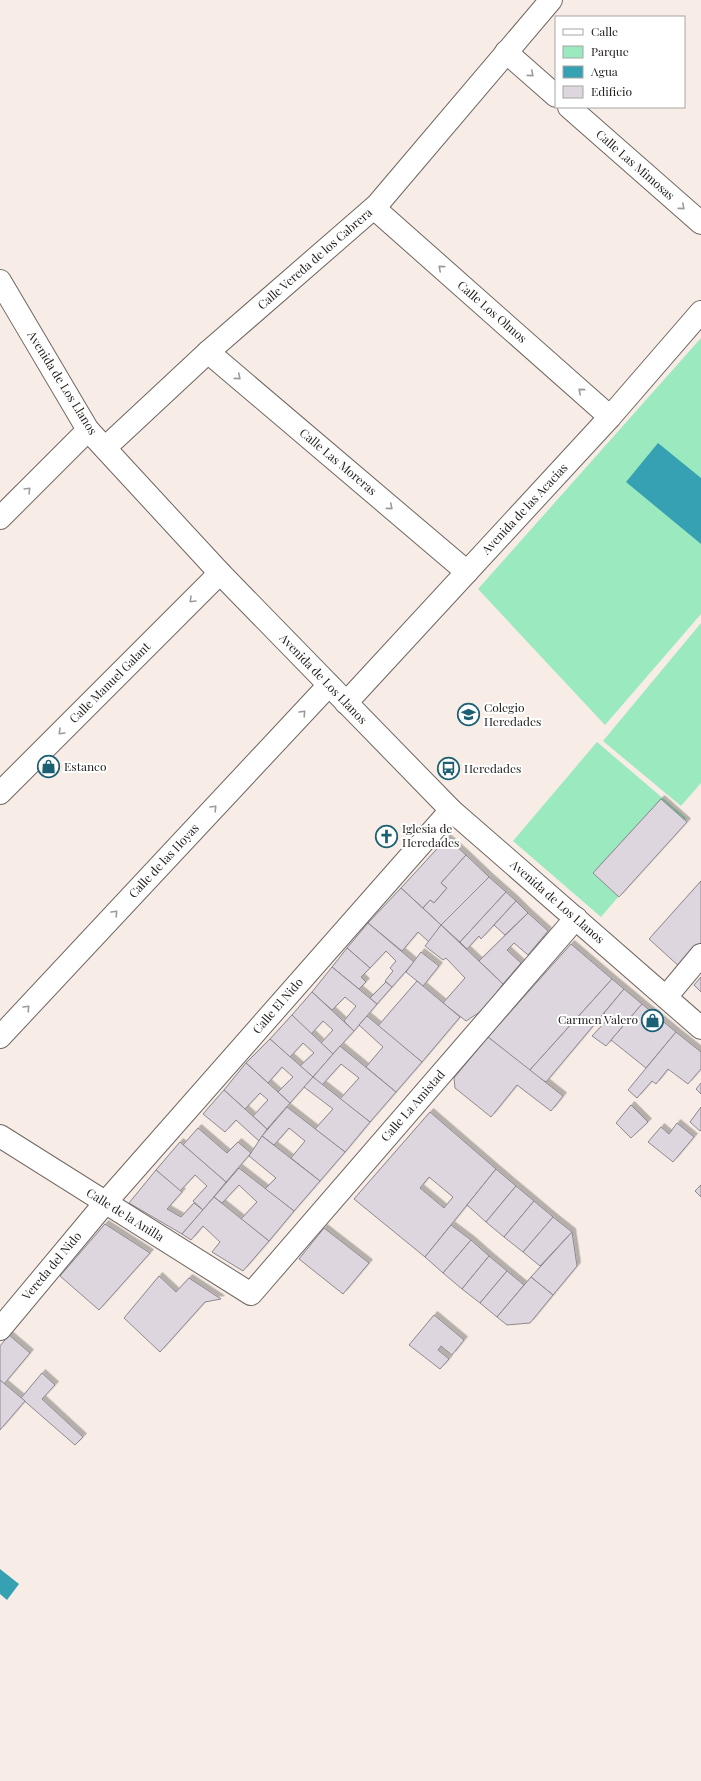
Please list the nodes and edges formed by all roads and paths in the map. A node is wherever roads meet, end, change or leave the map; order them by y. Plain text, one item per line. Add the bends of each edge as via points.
1 (551, 0) edge
2 (506, 52) junction
3 (555, 95) edge
4 (570, 108) edge
5 (374, 208) junction
6 (701, 223) edge
7 (0, 281) edge
8 (701, 312) edge
9 (208, 352) junction
10 (610, 417) junction
11 (88, 430) junction
12 (105, 448) junction
13 (0, 518) edge
14 (467, 572) junction
15 (220, 573) junction
16 (329, 685) junction
17 (346, 704) junction
18 (0, 794) edge
19 (451, 810) junction
20 (576, 918) junction
21 (701, 955) edge
22 (666, 997) junction
23 (701, 1028) edge
24 (0, 1037) edge
25 (0, 1136) edge
26 (105, 1203) junction
27 (251, 1294) joint
28 (0, 1329) edge

1 - 2 street, Calle Vereda de los Cabrera
2 -> 3 street
2 - 5 street, Calle Vereda de los Cabrera
4 -> 6 street, Calle Las Mimosas
5 - 9 street, Calle Vereda de los Cabrera
10 -> 5 street, Calle Los Olmos
7 - 11 street, Avenida de Los Llanos
8 - 10 street, Avenida de las Acacias
9 - 12 street, Calle Vereda de los Cabrera
9 -> 14 street, Calle Las Moreras
10 - 14 street, Avenida de las Acacias
11 - 12 street, Avenida de Los Llanos
13 -> 11 street
12 - 15 street, Avenida de Los Llanos
14 - 17 street, Avenida de las Acacias
15 - 16 street, Avenida de Los Llanos
15 -> 18 street, Calle Manuel Galant
16 - 17 street, Avenida de Los Llanos
24 -> 16 street, Calle de las Hoyas
17 - 19 street, Avenida de Los Llanos
19 - 20 street, Avenida de Los Llanos
19 - 26 street, Calle El Nido
20 - 22 street, Avenida de Los Llanos
20 - 27 street, Calle La Amistad
21 - 22 street
22 - 23 street, Avenida de Los Llanos
25 - 26 street, Calle de la Anilla
26 - 27 street, Calle de la Anilla
26 - 28 street, Vereda del Nido

